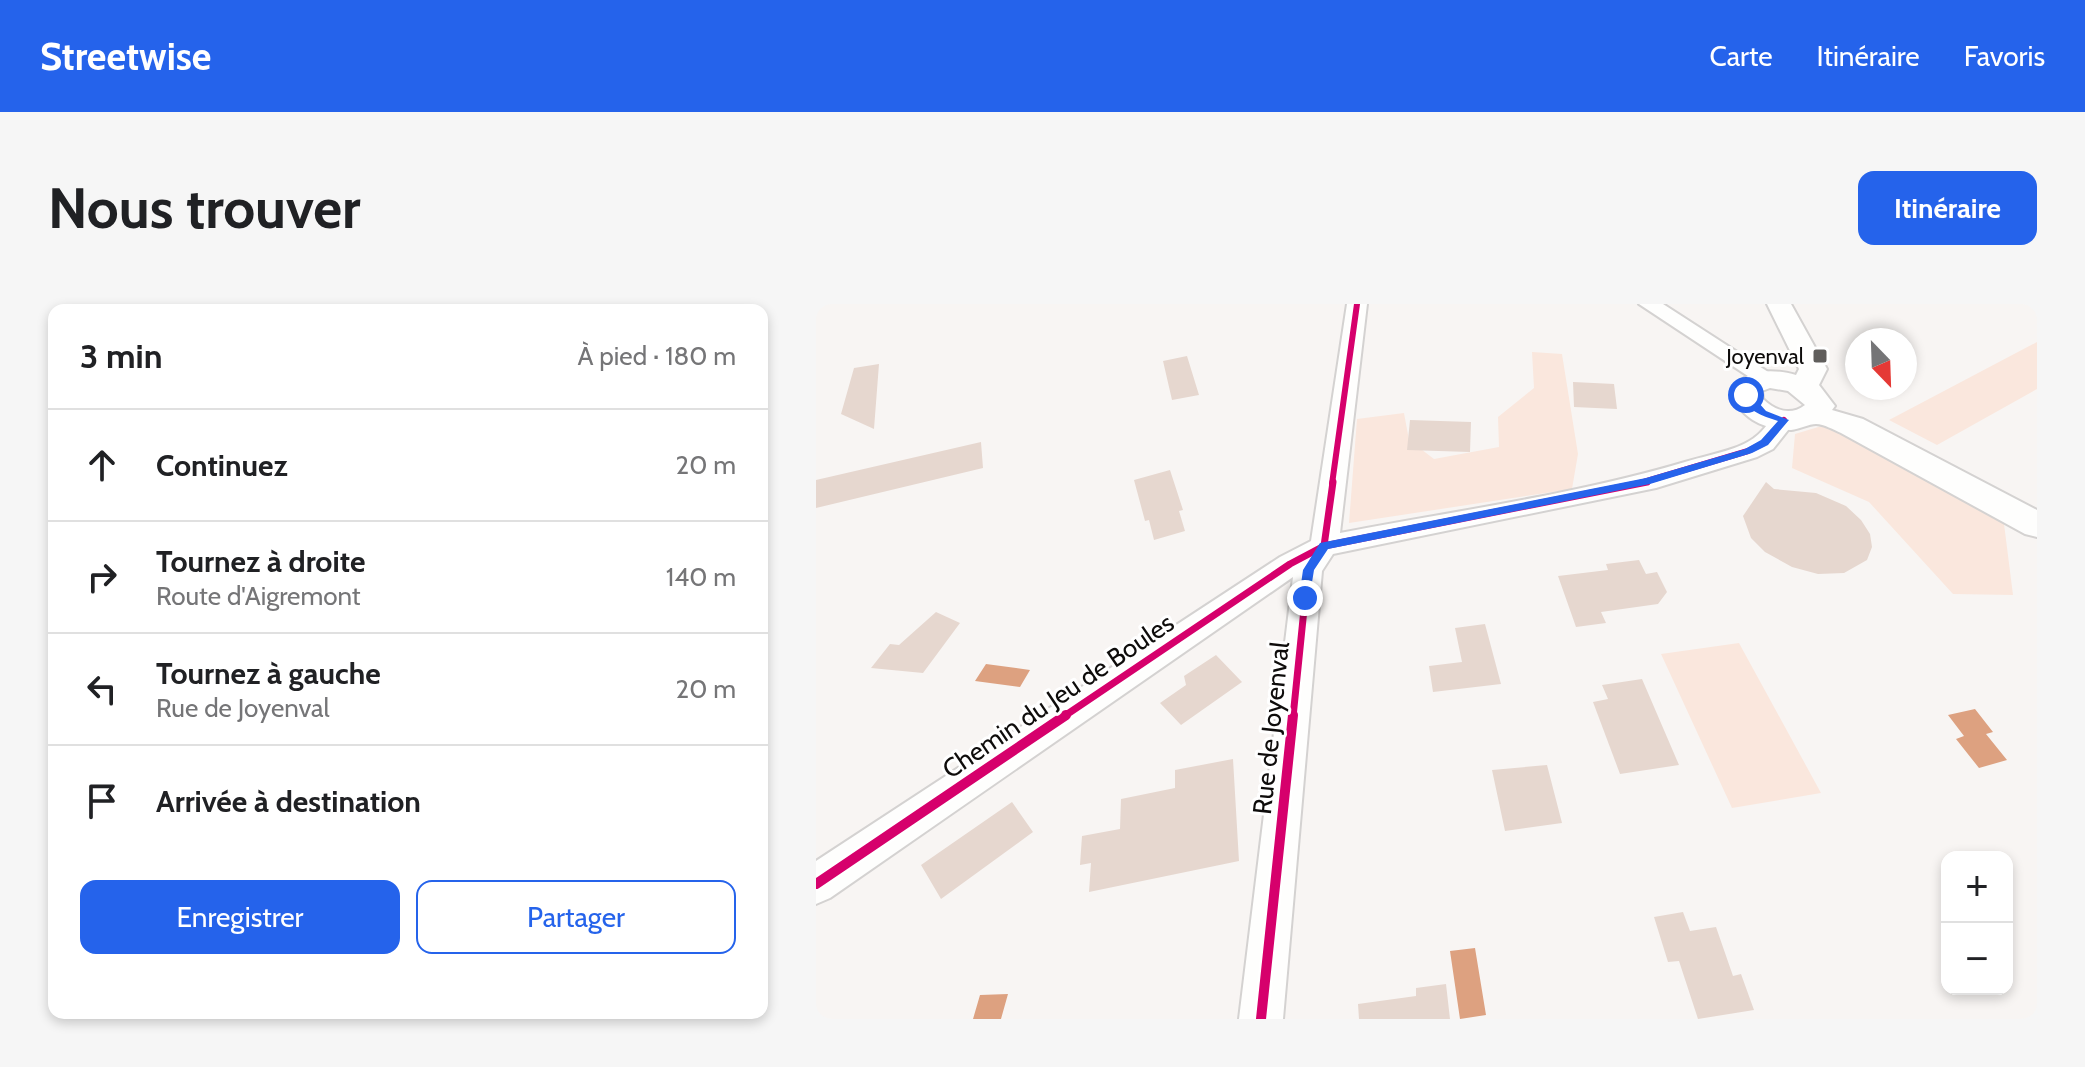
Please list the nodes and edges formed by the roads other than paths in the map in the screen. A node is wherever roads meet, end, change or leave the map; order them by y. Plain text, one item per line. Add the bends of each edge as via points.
1 (1357, 304) edge
2 (1649, 304) edge
3 (1779, 304) edge
4 (1768, 379) junction
5 (1810, 401) junction
6 (1784, 420) junction
7 (2037, 525) edge
8 (1324, 546) junction
9 (816, 884) edge
10 (1261, 1019) edge

1 - 8 street, Rue de Joyenval
2 - 4 street
3 - 5 street via 1813,369
4 - 5 street via 1780,379
4 - 6 street via 1747,389 1748,401
5 - 6 street via 1808,419
5 - 7 street
6 - 8 street, Chemin du Jeu de Boules via 1764,443 1748,451 1647,482
8 - 9 street, Chemin du Jeu de Boules
8 - 10 street, Rue de Joyenval via 1308,570

